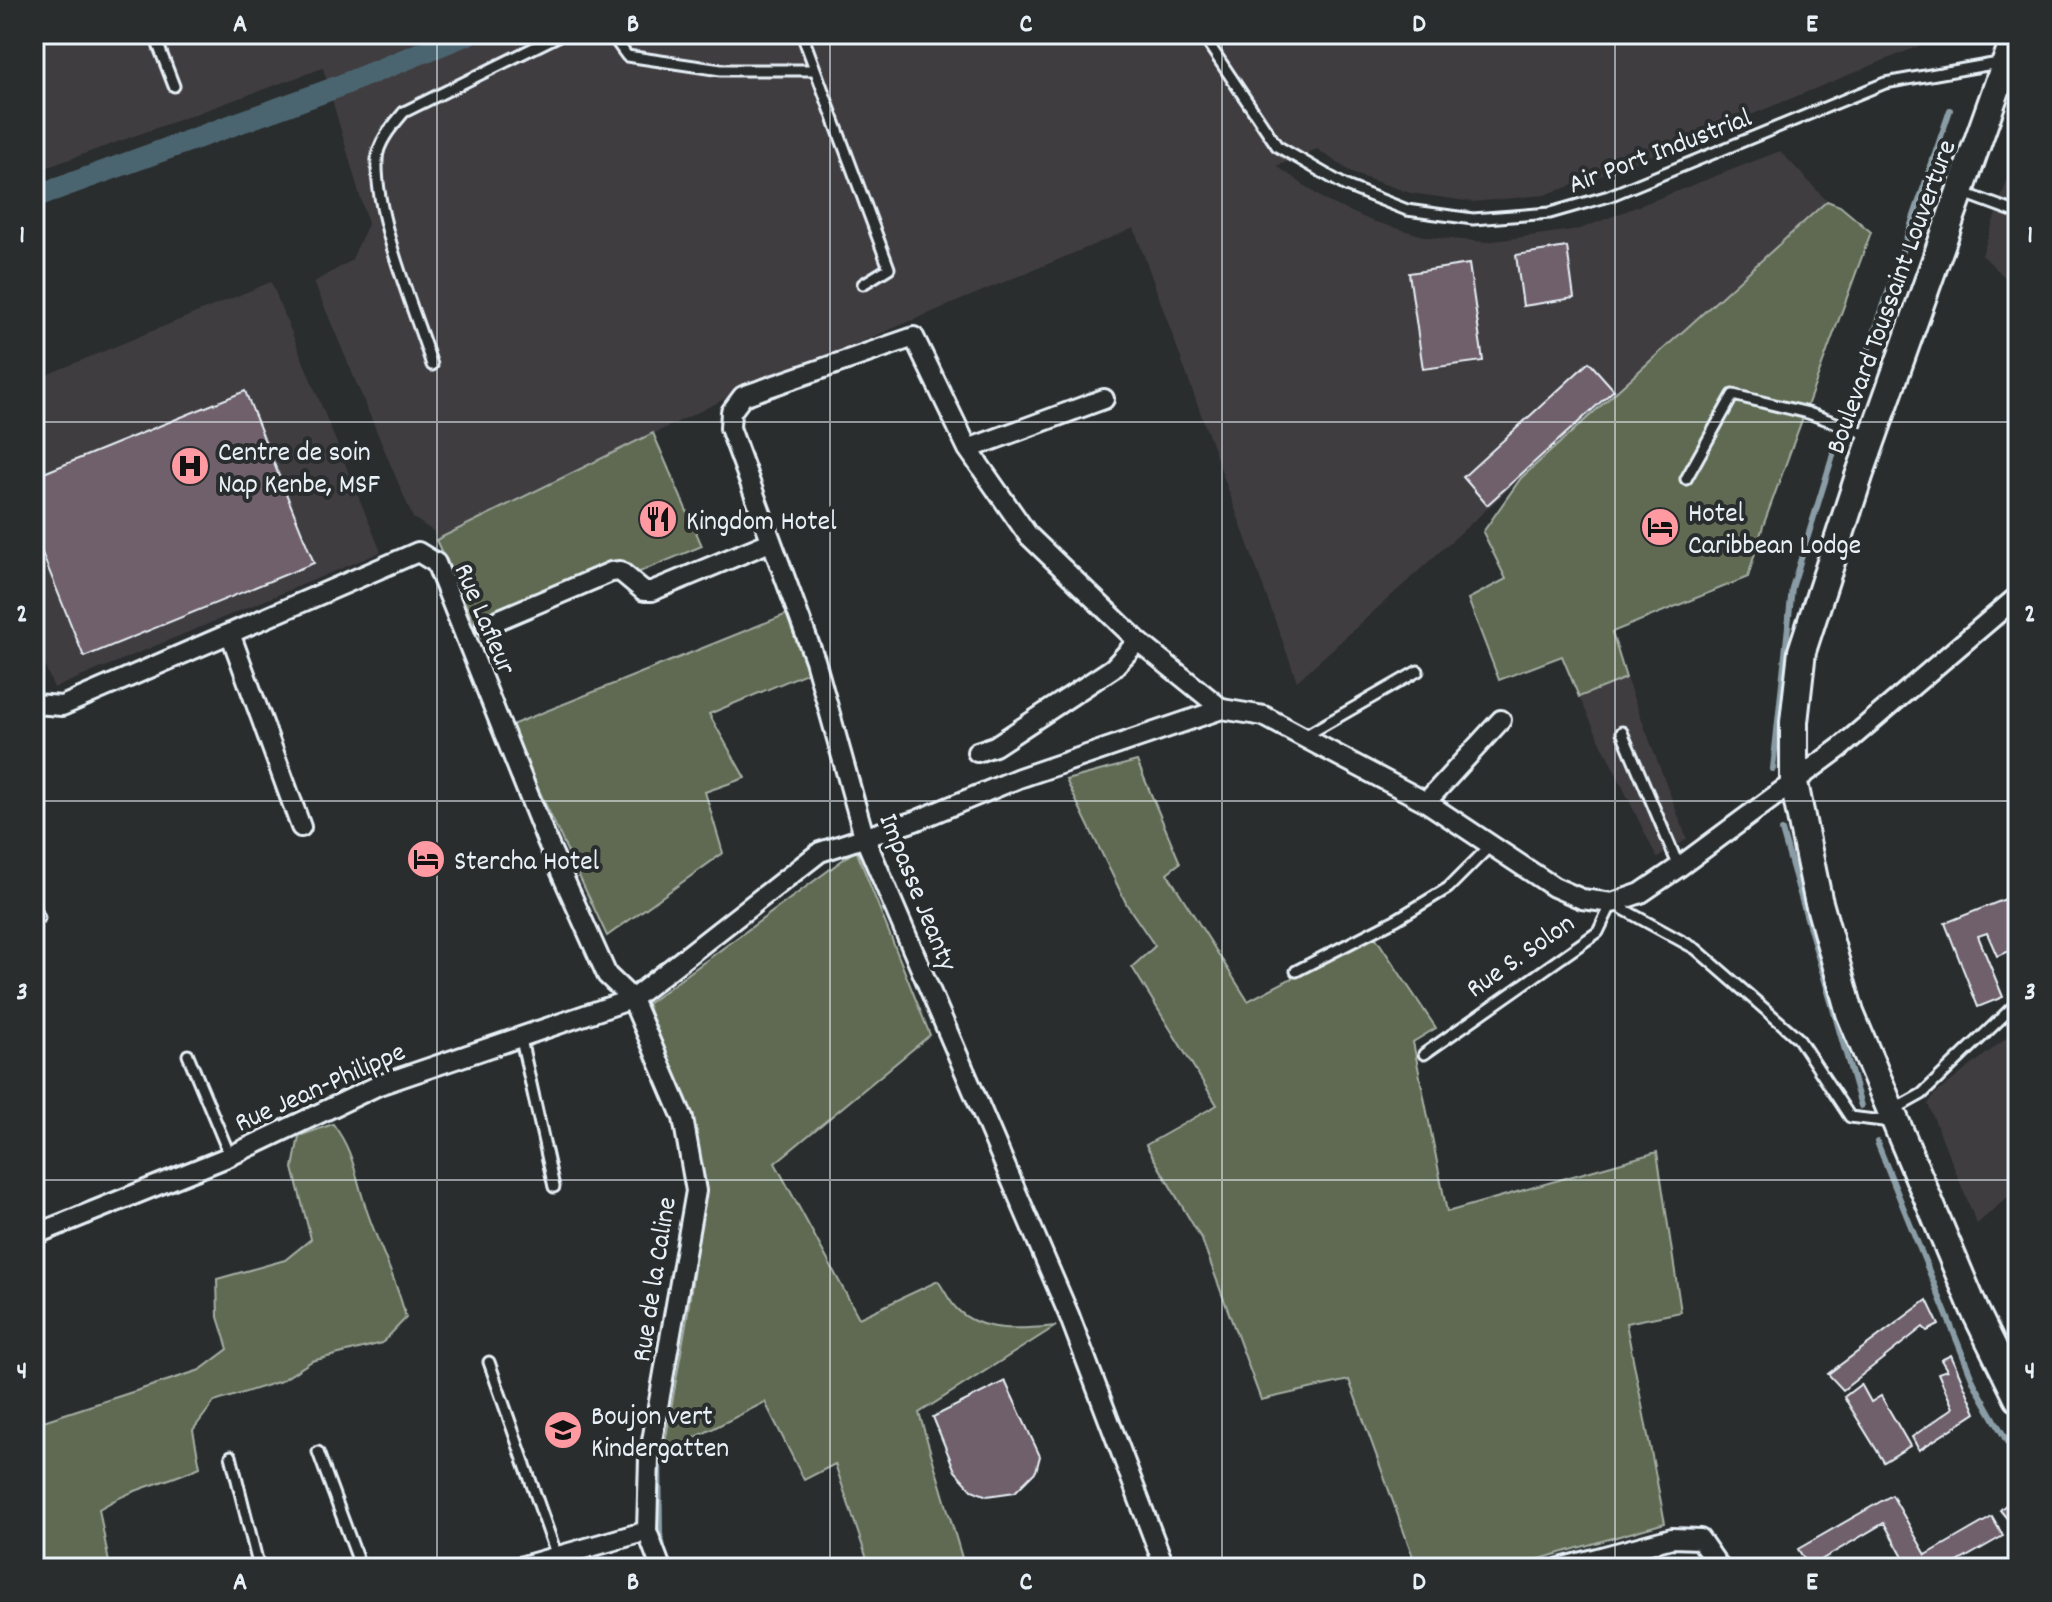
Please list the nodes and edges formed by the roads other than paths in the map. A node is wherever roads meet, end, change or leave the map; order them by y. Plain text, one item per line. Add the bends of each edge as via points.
1 (154, 34) edge
2 (562, 34) edge
3 (611, 34) edge
4 (802, 34) edge
5 (1202, 34) edge
6 (2016, 34) edge
7 (2006, 61) junction
8 (815, 70) junction
9 (174, 86) dead end
10 (1960, 191) junction
11 (2018, 213) edge
12 (863, 284) dead end
13 (432, 365) dead end
14 (1104, 399) dead end
15 (1873, 436) junction
16 (968, 449) junction
17 (1686, 479) dead end
18 (770, 542) junction
19 (2018, 596) edge
20 (486, 625) dead end
21 (230, 633) junction
22 (1138, 641) junction
23 (1418, 671) dead end
24 (34, 704) edge
25 (1222, 709) junction
26 (1501, 720) dead end
27 (1622, 732) dead end
28 (1303, 737) junction
29 (977, 752) dead end
30 (1794, 783) junction
31 (1426, 802) junction
32 (301, 827) dead end
33 (864, 836) junction
34 (1490, 846) junction
35 (1679, 867) junction
36 (1612, 903) junction
37 (34, 907) edge
38 (39, 918) dead end
39 (1296, 971) dead end
40 (632, 999) junction
41 (2018, 1002) edge
42 (520, 1035) junction
43 (1424, 1054) dead end
44 (188, 1055) dead end
45 (1893, 1116) junction
46 (230, 1156) junction
47 (554, 1187) dead end
48 (34, 1235) edge
49 (489, 1362) dead end
50 (2018, 1398) edge
51 (318, 1452) dead end
52 (231, 1456) dead end
53 (647, 1531) junction
54 (558, 1559) junction
55 (259, 1568) edge
56 (361, 1568) edge
57 (516, 1568) edge
58 (661, 1568) edge
59 (1165, 1568) edge
60 (1560, 1568) edge
61 (1720, 1568) edge

1 - 9 lane
2 - 13 lane via 404,112 376,158 384,213
3 - 8 lane via 627,56 721,70
4 - 8 lane
5 - 7 lane, Air Port Industrial via 1277,146 1346,186 1407,210 1473,219 1550,213 1609,196 1885,83
6 - 7 main road, Boulevard Toussaint Louverture
7 - 10 main road, Boulevard Toussaint Louverture
8 - 12 lane via 889,268
10 - 11 lane
10 - 15 main road, Boulevard Toussaint Louverture
14 - 16 street
15 - 17 lane via 1733,395
15 - 30 main road, Boulevard Toussaint Louverture via 1802,651
16 - 18 street, Impasse Jeanty via 914,337 743,396 731,412 730,428
16 - 22 street via 1028,535
18 - 20 street via 652,591 644,591 620,571 611,572
18 - 33 street, Impasse Jeanty via 815,660
19 - 30 street
21 - 24 street, Rue Lafleur via 62,706
21 - 32 street
21 - 40 street, Rue Lafleur via 418,552 436,563 547,841 607,975
22 - 25 street
22 - 29 street via 1113,668 995,746
23 - 28 lane
25 - 28 street via 1264,716
25 - 33 street
26 - 31 street
27 - 35 lane
28 - 31 street
30 - 35 street
30 - 45 main road, Boulevard Toussaint Louverture via 1818,899 1850,1013
31 - 34 street
33 - 40 street via 820,852
33 - 59 street, Impasse Jeanty via 1069,1315
34 - 36 street via 1554,887 1582,899
34 - 39 lane via 1448,888
35 - 36 street via 1641,893
36 - 43 lane, Rue S. Solon via 1598,932
36 - 45 lane via 1696,949 1798,1038 1850,1117
37 - 38 lane
40 - 42 street, Rue Jean-Philippe
40 - 53 street, Rue de la Caline via 683,1118 696,1191 649,1458
41 - 45 lane
42 - 46 street, Rue Jean-Philippe via 379,1085
42 - 47 lane
44 - 46 lane
45 - 50 main road, Boulevard Toussaint Louverture via 1975,1311
46 - 48 street, Rue Jean-Philippe
49 - 54 lane
51 - 56 lane
52 - 55 lane
53 - 54 street
53 - 58 street
54 - 57 street
60 - 61 street via 1672,1538 1700,1539

